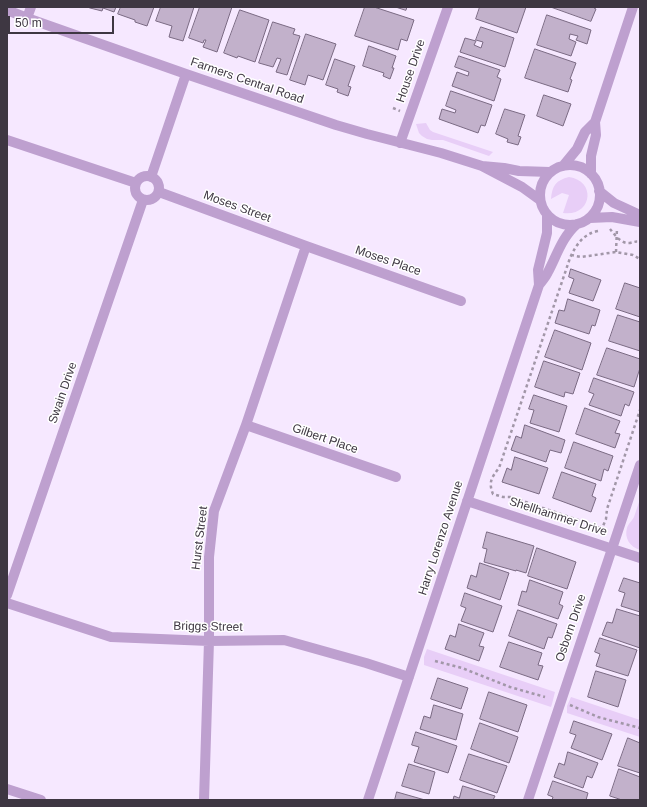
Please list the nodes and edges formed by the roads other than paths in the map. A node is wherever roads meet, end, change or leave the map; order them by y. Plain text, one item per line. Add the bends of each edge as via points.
1 (31, 7) edge
2 (448, 7) edge
3 (633, 7) edge
4 (7, 10) edge
5 (27, 18) junction
6 (186, 74) junction
7 (595, 122) junction
8 (7, 140) edge
9 (400, 142) junction
10 (482, 166) junction
11 (564, 166) junction
12 (550, 172) junction
13 (591, 174) junction
14 (150, 177) junction
15 (136, 183) junction
16 (599, 191) junction
17 (159, 192) junction
18 (143, 200) junction
19 (540, 200) junction
20 (547, 215) junction
21 (640, 215) edge
22 (590, 218) junction
23 (640, 222) edge
24 (577, 224) junction
25 (306, 246) junction
26 (539, 285) junction
27 (461, 301) dead end
28 (246, 425) junction
29 (640, 465) edge
30 (396, 477) dead end
31 (467, 501) junction
32 (612, 549) junction
33 (640, 558) edge
34 (7, 595) edge
35 (7, 603) edge
36 (209, 641) junction
37 (409, 677) junction
38 (7, 789) edge
39 (41, 800) edge
40 (204, 800) edge
41 (368, 800) edge
42 (528, 800) edge

1 - 5 street
2 - 9 street, House Drive
3 - 7 street
4 - 5 street, Farmers Central Road
5 - 6 street, Farmers Central Road
6 - 9 street, Farmers Central Road via 336,125
6 - 14 street
7 - 11 street via 585,132 577,149
7 - 13 street
8 - 15 street
9 - 10 street, Farmers Central Road
10 - 12 street, Farmers Central Road
10 - 19 street, Farmers Central Road via 522,187
11 - 12 street
11 - 13 street via 580,167
12 - 19 street via 543,181
13 - 16 street
14 - 15 street via 146,176
14 - 17 street via 158,184
15 - 18 street via 135,191
16 - 21 street via 614,203
16 - 22 street via 598,205
17 - 18 street via 151,200
17 - 25 street, Moses Street
18 - 34 street, Swain Drive
19 - 20 street
20 - 24 street via 561,224
20 - 26 street, Harry Lorenzo Avenue via 547,233 538,270
22 - 23 street via 612,217
22 - 24 street
24 - 26 street, Harry Lorenzo Avenue via 562,242 548,274
25 - 27 street, Moses Place
25 - 28 street, Hurst Street
26 - 31 street, Harry Lorenzo Avenue
28 - 30 street, Gilbert Place
28 - 36 street, Hurst Street via 214,511 209,557
29 - 32 street, Osborn Drive
31 - 32 street, Shellhammer Drive
31 - 37 street, Harry Lorenzo Avenue
32 - 33 street, Shellhammer Drive
32 - 42 street, Osborn Drive
35 - 36 street, Briggs Street via 111,637
36 - 37 street, Briggs Street via 284,640
36 - 40 street, Hurst Street
37 - 41 street, Harry Lorenzo Avenue
38 - 39 street

